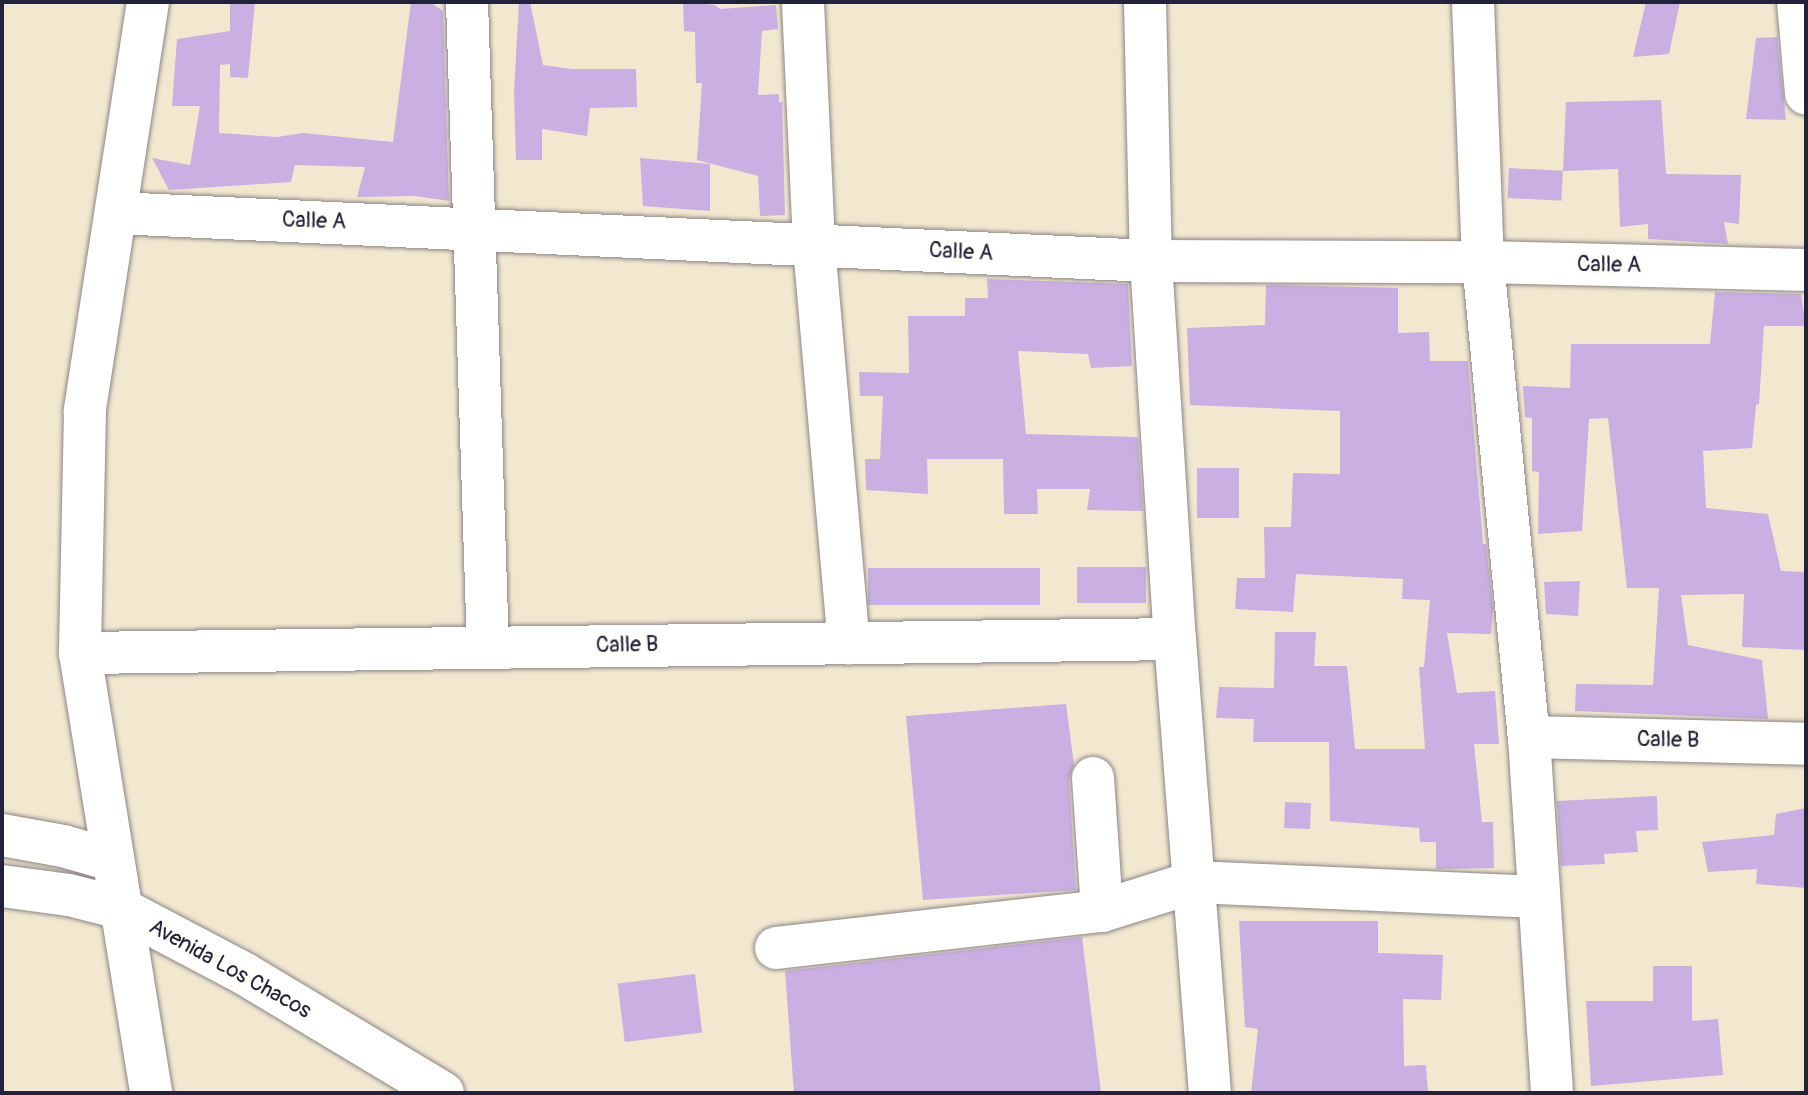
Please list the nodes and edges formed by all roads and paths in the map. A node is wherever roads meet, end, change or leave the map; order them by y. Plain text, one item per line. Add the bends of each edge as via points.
1 (148, 2) edge
2 (467, 2) edge
3 (803, 2) edge
4 (1145, 2) edge
5 (1473, 2) edge
6 (1798, 2) edge
7 (1806, 94) edge
8 (116, 213) junction
9 (476, 228) junction
10 (814, 246) junction
11 (1151, 261) junction
12 (1483, 262) junction
13 (1806, 270) edge
14 (1175, 639) junction
15 (849, 643) junction
16 (488, 647) junction
17 (80, 653) junction
18 (1529, 737) junction
19 (1806, 744) edge
20 (1093, 778) dead end
21 (2, 835) edge
22 (112, 860) junction
23 (1194, 882) junction
24 (2, 886) edge
25 (1538, 897) junction
26 (120, 908) junction
27 (1102, 911) junction
28 (776, 948) dead end
29 (151, 1093) edge
30 (443, 1093) edge
31 (1210, 1093) edge
32 (1552, 1093) edge

1 - 8 street
2 - 9 street
3 - 10 street
4 - 11 street
5 - 12 street
6 - 7 street
8 - 9 street, Calle A
8 - 17 street via 85,411
9 - 10 street, Calle A
9 - 16 street
10 - 11 street, Calle A
10 - 15 street
11 - 12 street, Calle A
11 - 14 street
12 - 13 street, Calle A
12 - 18 street
14 - 15 street, Calle B
14 - 23 street
15 - 16 street, Calle B
16 - 17 street, Calle B
17 - 22 street
18 - 19 street, Calle B
18 - 25 street
20 - 27 street
21 - 22 street
22 - 26 street
23 - 25 street
23 - 27 street
23 - 31 street
24 - 26 street, Avenida Los Chacos
25 - 32 street
26 - 29 street
26 - 30 street, Avenida Los Chacos via 245,974
27 - 28 street

